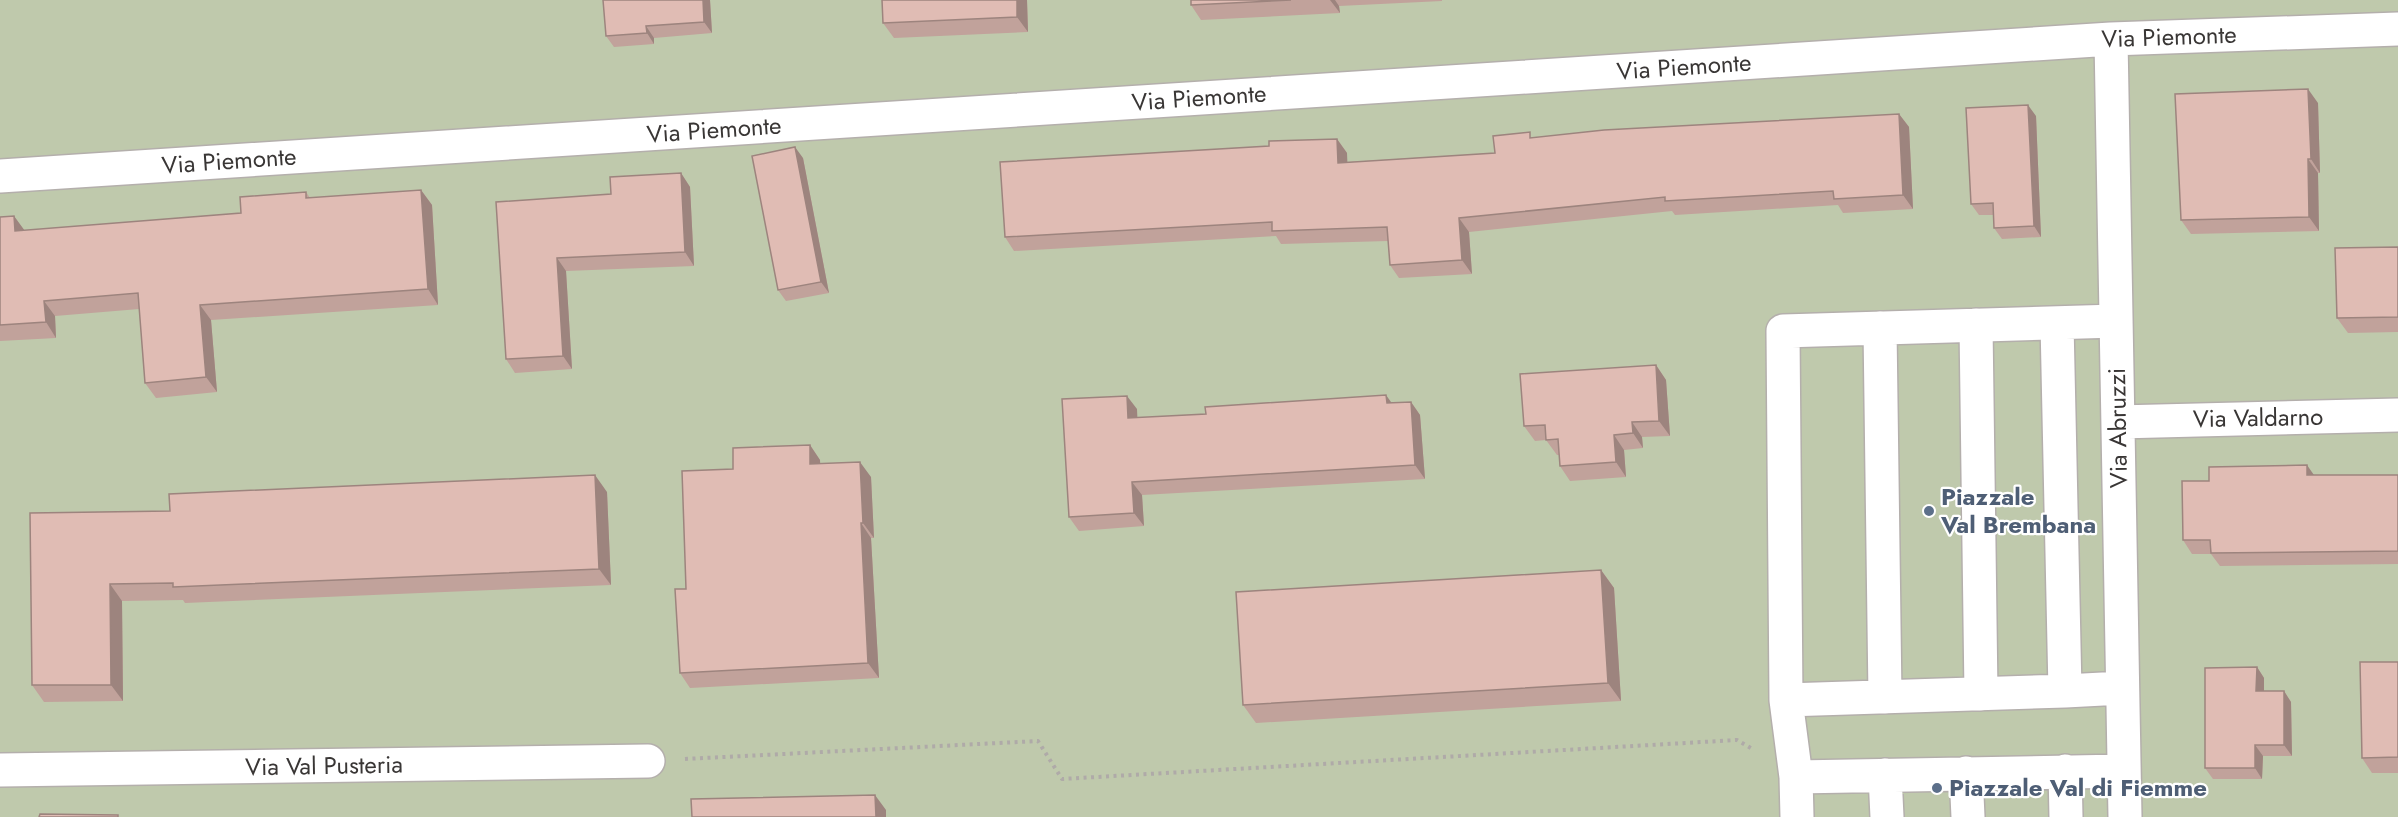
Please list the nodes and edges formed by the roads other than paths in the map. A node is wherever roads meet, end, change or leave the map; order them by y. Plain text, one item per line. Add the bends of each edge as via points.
1 (2398, 29) edge
2 (2111, 39) junction
3 (0, 176) edge
4 (2116, 321) junction
5 (2057, 323) junction
6 (1976, 325) junction
7 (1880, 328) junction
8 (2398, 415) edge
9 (2118, 422) junction
10 (2122, 688) junction
11 (2065, 691) junction
12 (1981, 693) junction
13 (1885, 697) junction
14 (1786, 700) junction
15 (648, 761) road end
16 (0, 770) edge
17 (2065, 771) junction
18 (2123, 771) junction
19 (1966, 773) junction
20 (1885, 775) junction
21 (1796, 777) junction
22 (1797, 817) edge
23 (1887, 817) edge
24 (1968, 817) edge
25 (2066, 817) edge
26 (2125, 817) edge

1 - 2 street, Via Piemonte
2 - 3 street, Via Piemonte
2 - 4 street, Via Abruzzi
4 - 5 street
4 - 9 street, Via Abruzzi
5 - 6 street
5 - 11 street
6 - 7 street
6 - 12 street
7 - 13 street
7 - 14 street via 1783,331
8 - 9 street, Via Valdarno
9 - 10 street, Via Abruzzi
10 - 11 street
10 - 18 street, Via Abruzzi via 2111,734
11 - 12 street
12 - 13 street
13 - 14 street
14 - 21 street
15 - 16 street, Via Val Pusteria
17 - 18 street
17 - 19 street
17 - 25 street
18 - 26 street, Via Abruzzi
19 - 20 street
19 - 24 street
20 - 21 street
20 - 23 street
21 - 22 street

